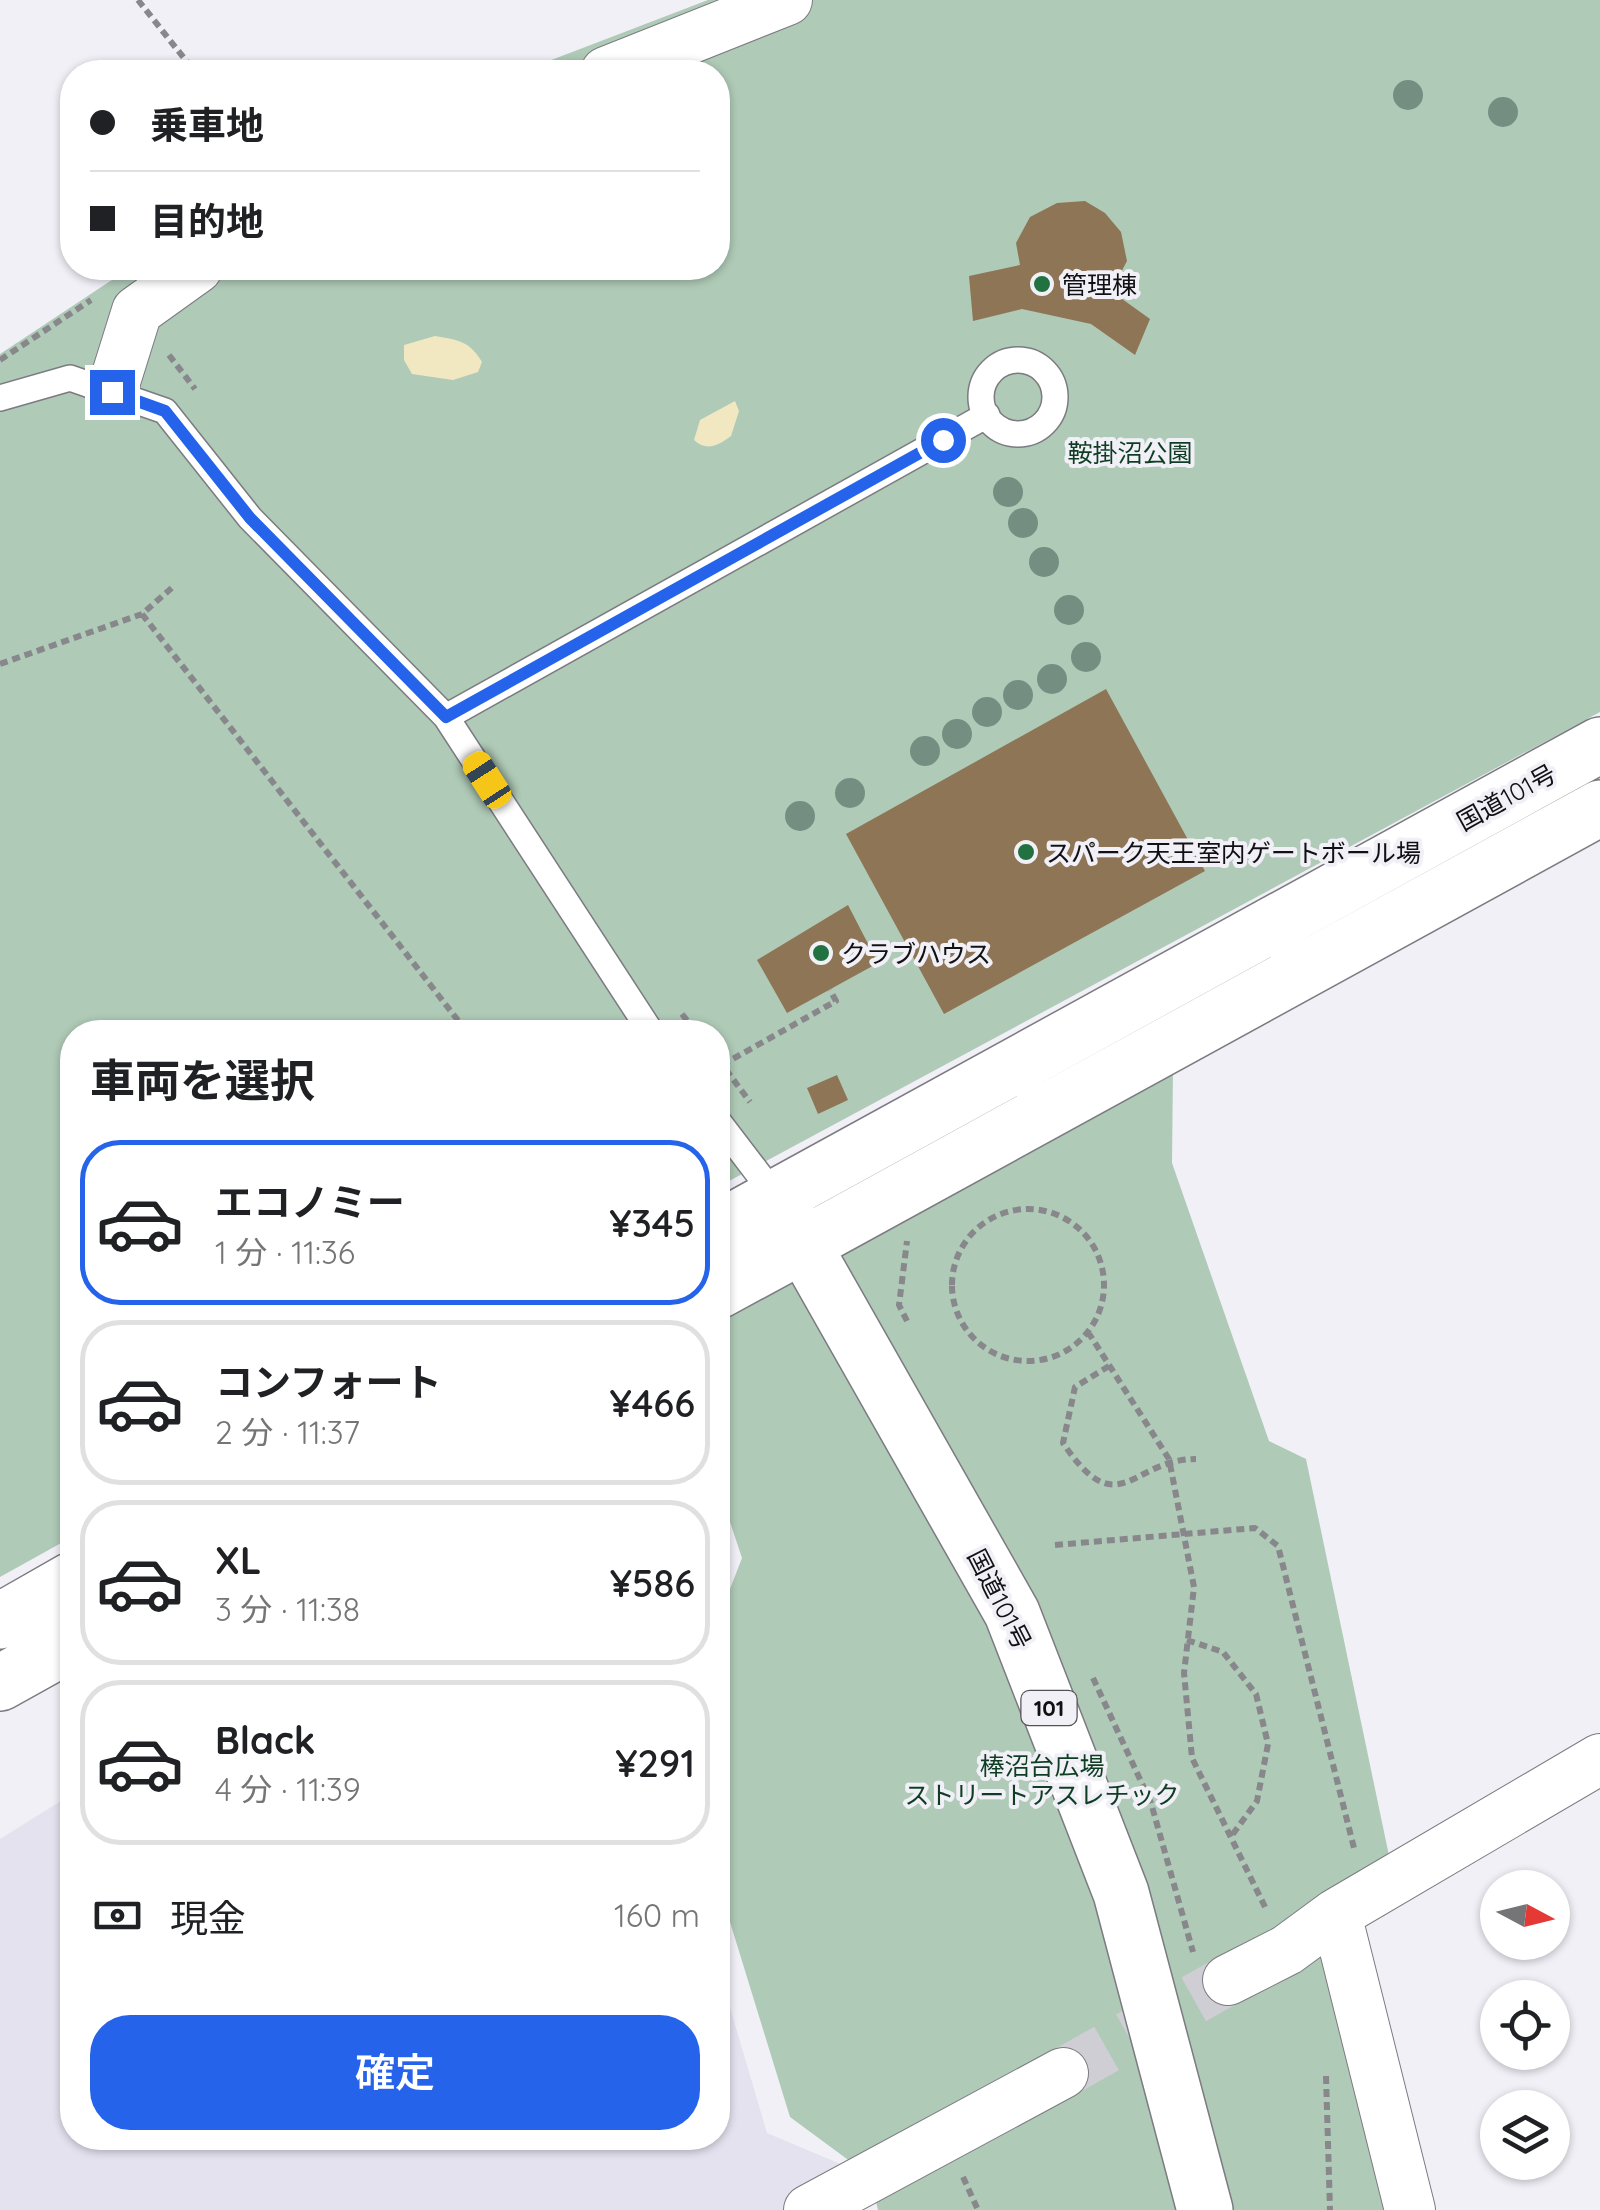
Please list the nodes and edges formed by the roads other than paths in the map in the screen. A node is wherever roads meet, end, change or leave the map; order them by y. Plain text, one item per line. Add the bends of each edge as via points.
1 (787, 0) edge
2 (636, 60) edge
3 (180, 280) edge
4 (112, 392) junction
5 (0, 398) edge
6 (986, 415) dead end
7 (446, 717) junction
8 (1600, 745) edge
9 (1600, 808) edge
10 (643, 1020) edge
11 (730, 1137) edge
12 (776, 1197) junction
13 (730, 1222) edge
14 (803, 1245) junction
15 (730, 1285) edge
16 (60, 1587) edge
17 (0, 1621) edge
18 (60, 1650) edge
19 (0, 1684) edge
20 (1600, 1759) edge
21 (1351, 1905) junction
22 (1228, 1980) tunnel mouth
23 (1063, 2073) tunnel mouth
24 (873, 2193) edge
25 (809, 2210) edge
26 (1205, 2210) edge
27 (1410, 2210) edge

1 - 2 street
3 - 4 street via 136,311
4 - 5 lane via 70,378
4 - 7 lane via 165,411 250,518
6 - 7 lane
7 - 10 lane
8 - 12 main road, 国道101号
9 - 14 main road
11 - 12 lane
12 - 13 main road
12 - 14 main road, 国道101号 / 101
14 - 15 main road
14 - 26 main road, 国道101号 / 101 via 1012,1613 1121,1893
16 - 17 main road
18 - 19 main road
20 - 21 street
21 - 22 street
21 - 27 street
23 - 24 street
24 - 25 street

